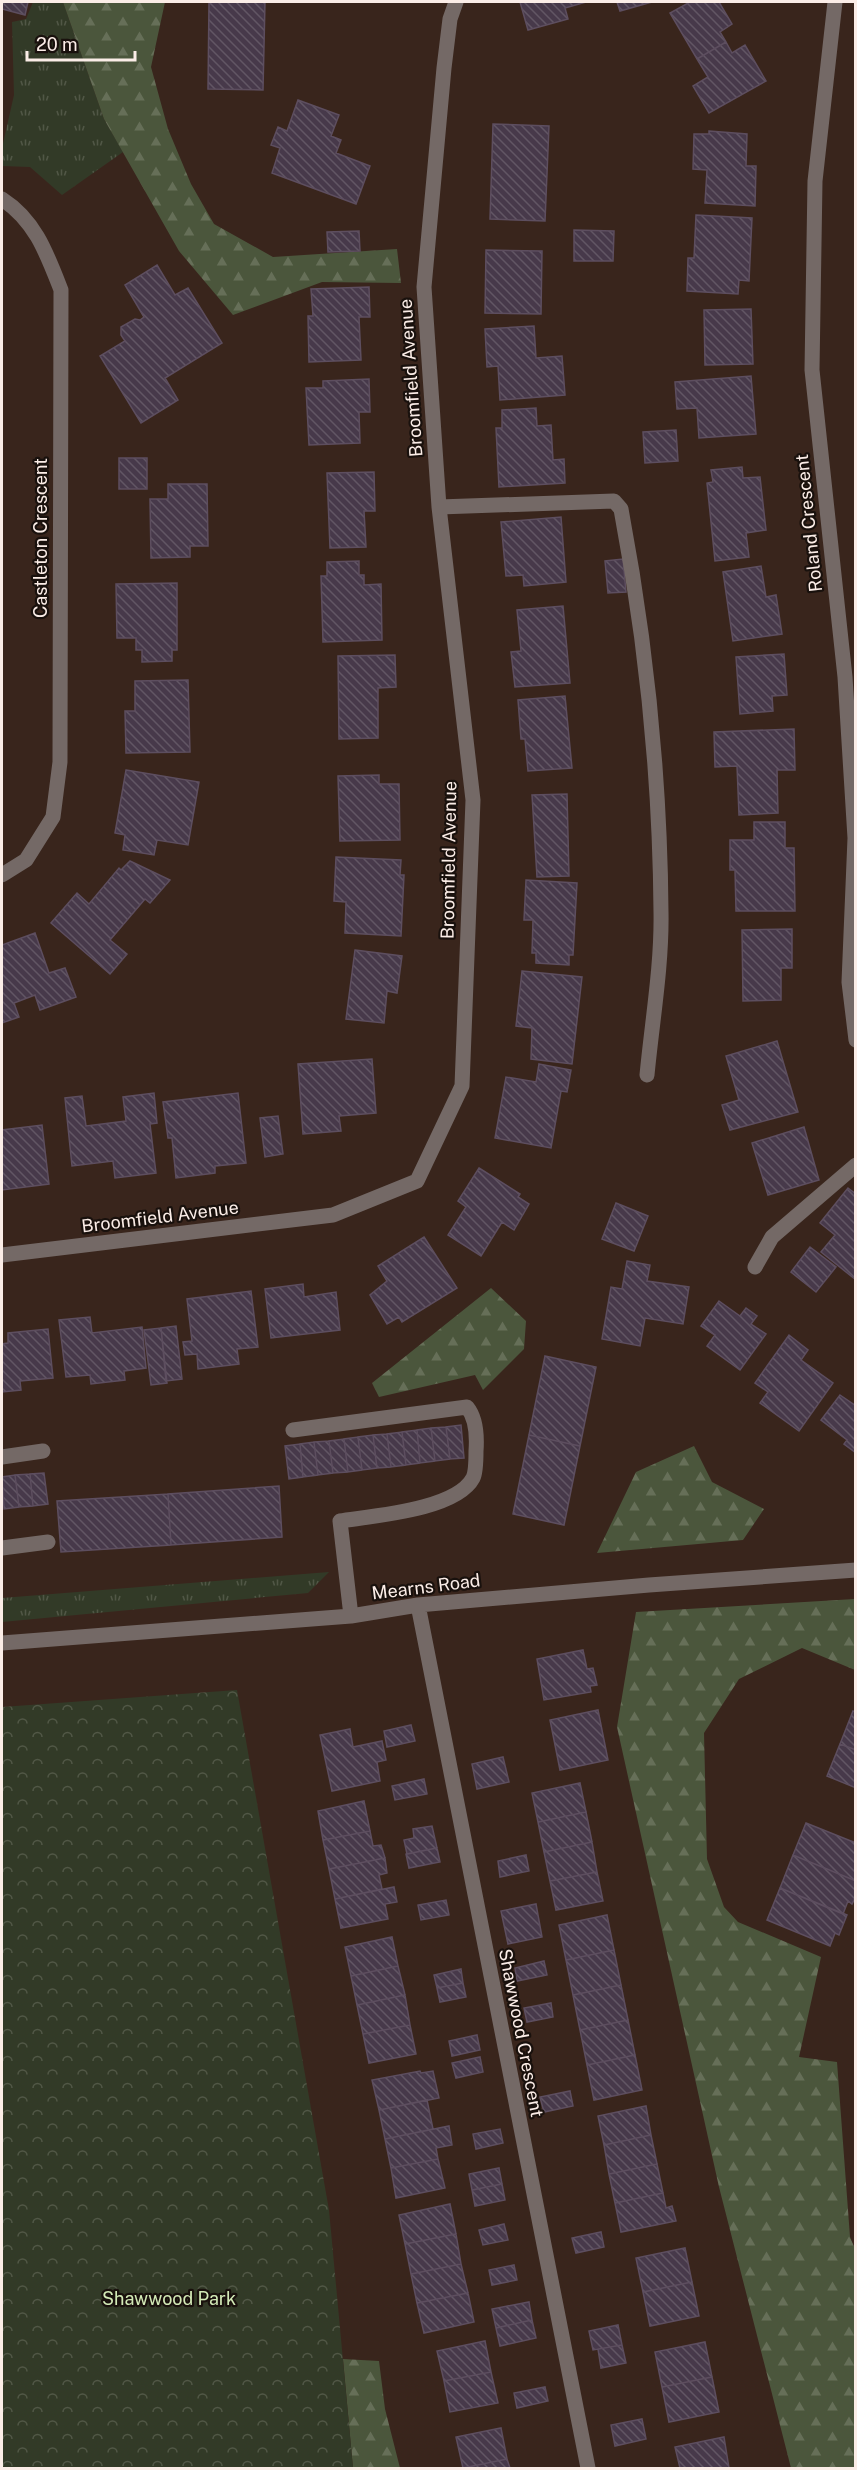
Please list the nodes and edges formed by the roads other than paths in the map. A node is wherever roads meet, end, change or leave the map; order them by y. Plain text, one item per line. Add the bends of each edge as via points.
1 (456, 2) edge
2 (835, 2) edge
3 (2, 199) edge
4 (439, 507) junction
5 (2, 875) edge
6 (855, 1040) edge
7 (647, 1075) dead end
8 (855, 1165) edge
9 (2, 1256) edge
10 (755, 1267) dead end
11 (293, 1430) dead end
12 (43, 1451) dead end
13 (2, 1457) edge
14 (48, 1542) dead end
15 (2, 1548) edge
16 (855, 1570) edge
17 (418, 1605) junction
18 (351, 1616) junction
19 (2, 1643) edge
20 (588, 2469) edge

1 - 4 street, Broomfield Avenue via 444,68 424,288
2 - 6 street, Roland Crescent via 814,181 812,370 845,677 855,838 849,982
3 - 5 street, Castleton Crescent via 17,209 42,241 61,290 60,762 53,817 26,860
4 - 7 street via 614,501 621,509 638,601 654,771 661,914
4 - 9 street, Broomfield Avenue via 472,800 462,1086 417,1181 333,1215
8 - 10 street via 772,1237
11 - 18 street via 467,1407 473,1414 477,1448 474,1478 458,1493 415,1509 340,1521
12 - 13 street
14 - 15 street
16 - 17 street, Mearns Road
17 - 18 street, Mearns Road
17 - 20 street, Shawwood Crescent
18 - 19 street, Mearns Road

